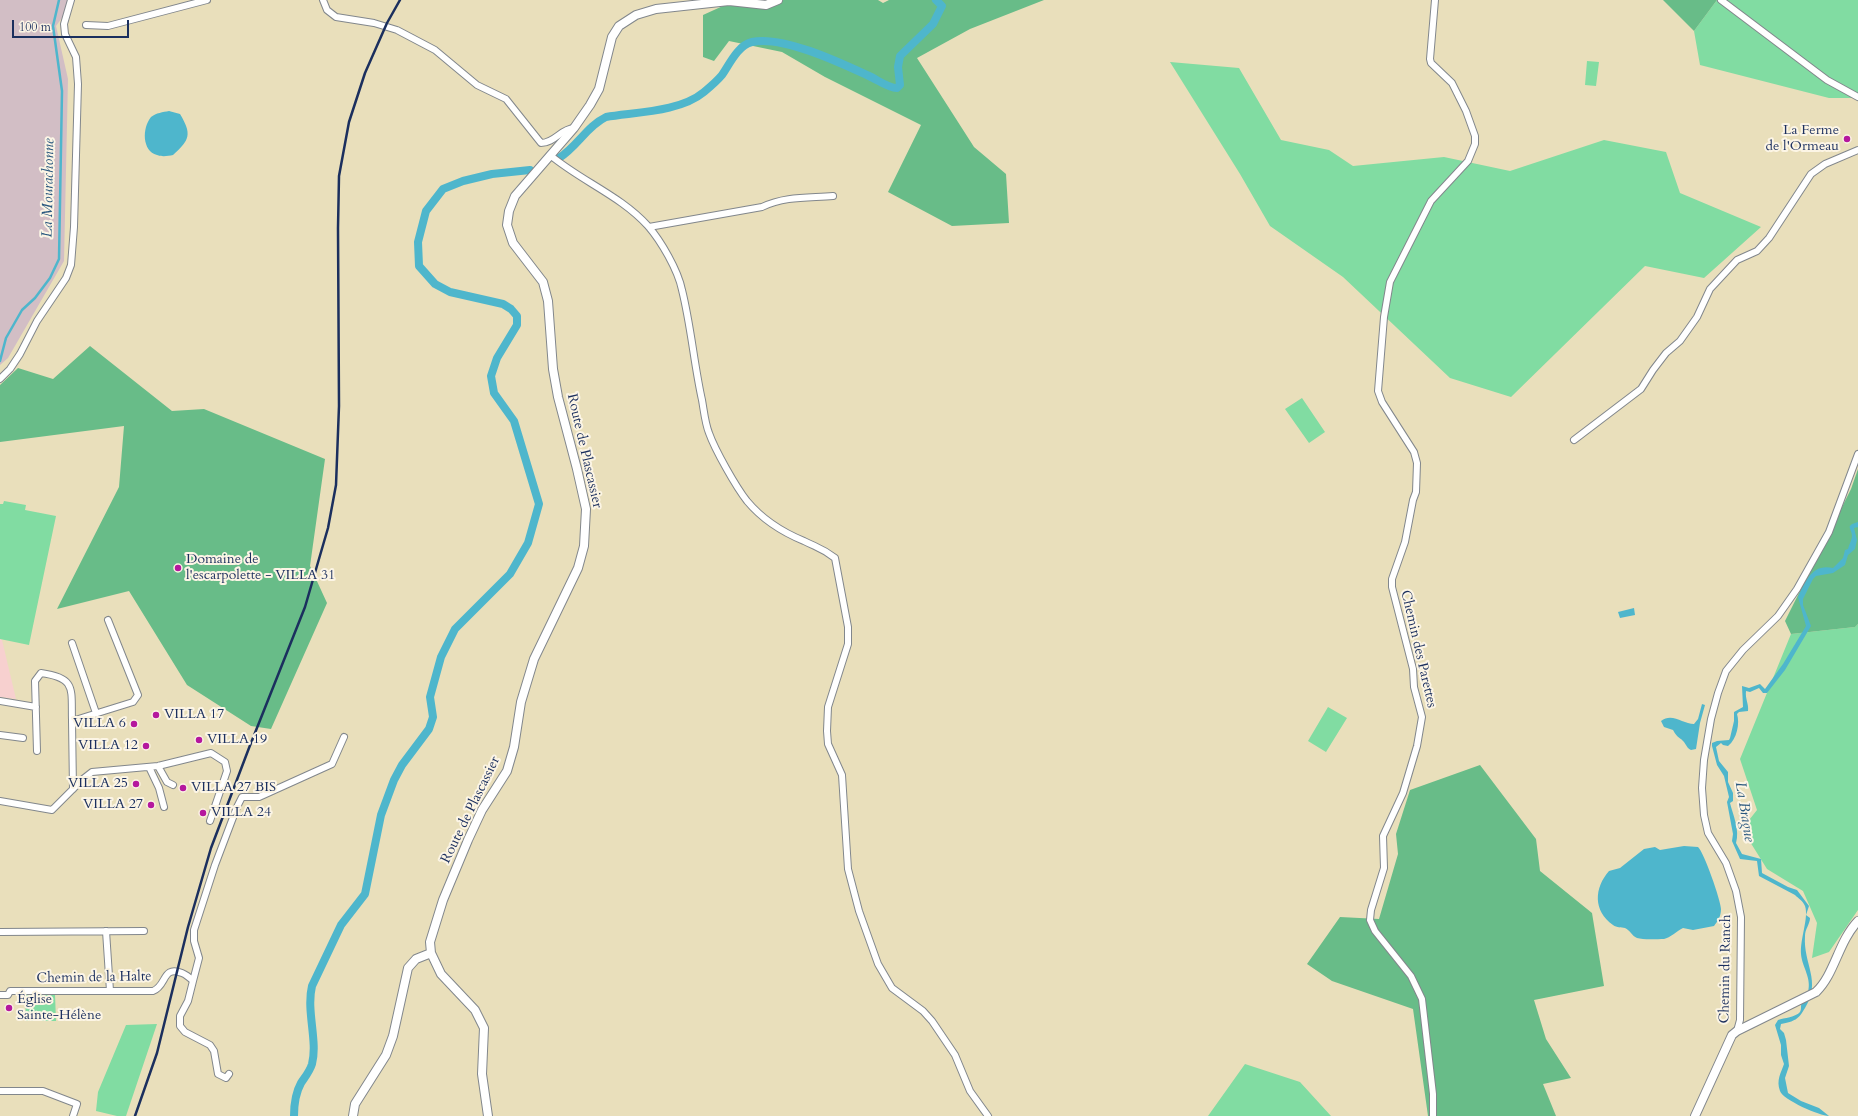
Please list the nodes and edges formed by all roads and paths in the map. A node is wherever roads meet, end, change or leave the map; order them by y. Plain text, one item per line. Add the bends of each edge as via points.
1 (72, 0) edge
2 (207, 0) edge
3 (323, 0) edge
4 (778, 0) edge
5 (1435, 0) edge
6 (1721, 0) edge
7 (86, 24) dead end
8 (1858, 97) edge
9 (574, 128) junction
10 (1858, 150) edge
11 (550, 155) junction
12 (833, 196) dead end
13 (649, 227) junction
14 (0, 379) edge
15 (1574, 440) dead end
16 (1858, 454) edge
17 (108, 620) dead end
18 (72, 643) dead end
19 (0, 701) edge
20 (36, 707) junction
21 (96, 713) junction
22 (72, 720) junction
23 (0, 735) edge
24 (344, 737) dead end
25 (23, 738) dead end
26 (37, 751) dead end
27 (158, 766) junction
28 (149, 767) junction
29 (173, 785) dead end
30 (72, 789) junction
31 (0, 801) edge
32 (164, 807) dead end
33 (210, 821) dead end
34 (1858, 921) edge
35 (106, 931) junction
36 (144, 931) dead end
37 (0, 932) edge
38 (431, 953) junction
39 (193, 981) junction
40 (110, 991) junction
41 (0, 995) edge
42 (1737, 1031) junction
43 (229, 1074) dead end
44 (0, 1090) edge
45 (73, 1116) edge
46 (353, 1116) edge
47 (488, 1116) edge
48 (988, 1116) edge
49 (1433, 1116) edge
50 (1695, 1116) edge

1 - 14 street via 64,24 76,57 78,84 71,265 66,278 37,321 20,354
2 - 7 street via 108,26
3 - 9 street via 327,10 336,17 397,30 435,50 477,85 506,99 541,143 548,143 566,128
4 - 9 street, Route de Plascassier via 766,5 729,1 656,8 636,15 619,26 612,38 599,89
5 - 49 street, Chemin des Parettes via 1431,63 1452,83 1466,111 1475,136 1475,144 1468,161 1427,208 1390,282 1384,317 1378,391 1418,463 1416,492 1392,587 1413,669 1414,687 1422,717 1417,746 1403,793 1383,836 1384,868 1370,920 1375,931 1411,976 1422,999 1433,1094
6 - 8 street via 1826,80
9 - 11 street, Route de Plascassier
10 - 15 street via 1825,164 1811,174 1769,238 1756,251 1737,260 1710,289 1697,318 1680,341 1666,353 1641,389
11 - 13 street via 574,174 635,213
11 - 38 street, Route de Plascassier via 515,196 507,225 513,243 543,282 548,301 553,369 586,509 584,546 573,580 534,659 521,702 514,747 507,771 482,810 443,900 430,942
12 - 13 street via 794,197 762,207
13 - 48 street via 671,261 682,288 708,432 725,464 746,500 762,517 784,532 823,548 835,558 848,627 848,644 828,707 827,731 828,744 842,775 848,869 857,904 878,964 892,988 923,1010 932,1021 955,1056 970,1090
16 - 42 street, Chemin du Ranch via 1829,532 1798,589 1778,616 1743,650 1726,671 1711,720 1704,760 1704,815 1708,833 1726,862 1736,891 1741,917 1740,1020
17 - 21 street via 138,695 133,702
18 - 21 street
19 - 20 street
20 - 22 street via 35,680 41,673 58,675 66,680 71,690
20 - 26 street
21 - 22 street
22 - 30 street
23 - 25 street
24 - 39 street via 332,764 259,797 242,797 218,857 194,930 199,958
27 - 28 street
27 - 29 street via 167,782
27 - 33 street via 210,753 225,762 227,770
28 - 30 street via 92,772
28 - 32 street
30 - 31 street via 52,810
34 - 42 street via 1844,939 1824,984 1814,993
35 - 36 street
35 - 37 street
35 - 40 street
38 - 46 street via 416,960 408,968 393,1036 386,1055 355,1104
38 - 47 street via 441,974 475,1010 484,1028 482,1074
39 - 40 street, Chemin de la Halte via 182,973 172,971 157,989 152,991
39 - 43 street via 188,1001 180,1016 180,1026 185,1032 210,1045 214,1051 218,1074 226,1078
40 - 41 street, Chemin de la Halte via 10,991 8,995
42 - 50 street via 1729,1039
44 - 45 street via 43,1091 77,1104

